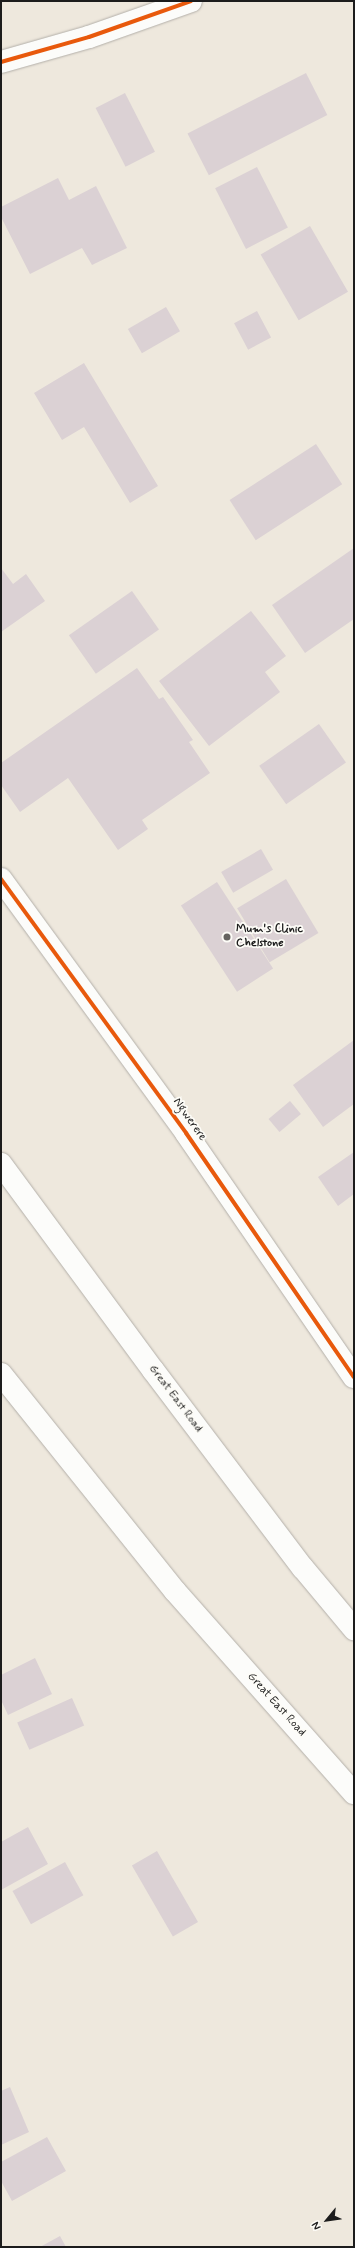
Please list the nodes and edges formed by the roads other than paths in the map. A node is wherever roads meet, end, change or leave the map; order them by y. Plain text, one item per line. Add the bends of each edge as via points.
1 (191, 1) edge
2 (1, 62) edge
3 (1, 879) edge
4 (1, 1164) edge
5 (1, 1374) edge
6 (354, 1377) edge
7 (354, 1630) edge
8 (354, 1793) edge

1 - 2 main road via 89,37
3 - 6 main road, Ngwerere via 186,1134
4 - 7 main road, Great East Road via 171,1395 303,1568
5 - 8 main road, Great East Road via 175,1592

